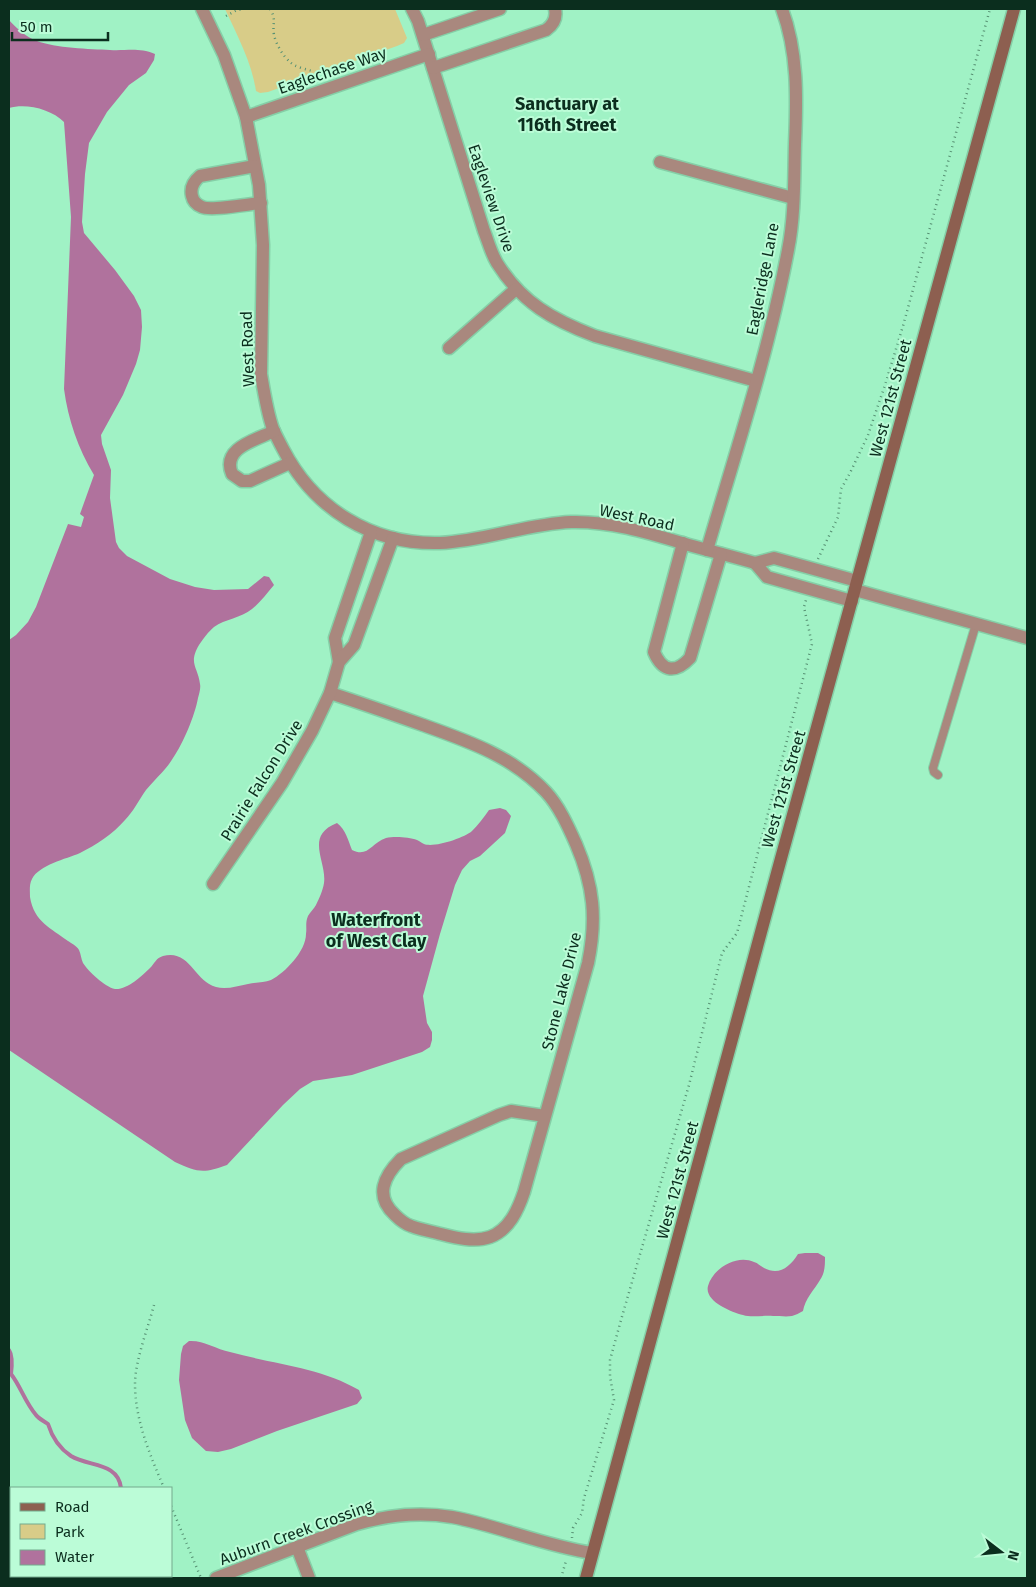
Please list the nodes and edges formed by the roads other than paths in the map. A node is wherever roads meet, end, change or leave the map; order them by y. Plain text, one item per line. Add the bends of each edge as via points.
1 (202, 9) edge
2 (412, 9) edge
3 (500, 9) edge
4 (555, 9) edge
5 (782, 9) edge
6 (1014, 9) edge
7 (423, 35) junction
8 (429, 54) junction
9 (433, 68) junction
10 (246, 117) junction
11 (660, 162) dead end
12 (255, 166) junction
13 (793, 198) junction
14 (261, 203) junction
15 (516, 288) junction
16 (449, 348) dead end
17 (756, 381) junction
18 (274, 431) junction
19 (290, 463) junction
20 (371, 532) junction
21 (393, 538) junction
22 (683, 543) junction
23 (708, 550) junction
24 (721, 554) junction
25 (755, 563) junction
26 (855, 591) junction
27 (976, 624) junction
28 (1027, 638) edge
29 (339, 662) junction
30 (330, 693) junction
31 (938, 774) dead end
32 (213, 884) dead end
33 (545, 1116) junction
34 (297, 1547) junction
35 (592, 1553) junction
36 (216, 1578) edge
37 (309, 1578) edge
38 (586, 1578) edge

1 - 10 street, West Road via 224,55
2 - 7 street, Eagleview Drive
3 - 7 street
4 - 9 street via 555,19 546,30
5 - 13 street, Eagleridge Lane via 795,65
6 - 26 street, West 121st Street
7 - 8 street, Eagleview Drive
8 - 9 street, Eagleview Drive
8 - 10 street, Eaglechase Way
9 - 15 street, Eagleview Drive via 484,231 496,262
10 - 12 street, West Road
11 - 13 street
12 - 14 street, West Road
12 - 14 street via 200,176 191,190 197,204 208,209
13 - 17 street, Eagleridge Lane via 788,248
14 - 18 street, West Road via 261,374
15 - 16 street
15 - 17 street, Eagleview Drive via 543,312 595,336
17 - 23 street, Eagleridge Lane
18 - 19 street, West Road
18 - 19 street via 234,453 230,464 232,474 242,481 250,481
19 - 20 street, West Road via 302,481 324,503
20 - 21 street, West Road
20 - 29 street, Prairie Falcon Drive via 335,638
21 - 22 street, West Road via 422,543 466,541 570,522 629,528
21 - 29 street, Prairie Falcon Drive via 354,645
22 - 23 street, West Road
22 - 24 street via 654,652 664,667 674,669 683,666 690,658
23 - 24 street, West Road
24 - 25 street, West Road
25 - 26 street, West Road via 774,558 815,569
25 - 26 street, West Road via 768,577 810,589
26 - 27 street, West Road
26 - 35 street, West 121st Street
27 - 28 street, West Road
27 - 31 lane via 933,768
29 - 30 street, Prairie Falcon Drive
30 - 32 street, Prairie Falcon Drive via 291,769
30 - 33 street, Stone Lake Drive via 467,740 500,756 546,792 570,831 592,896 592,941
33 - 33 street, Stone Lake Drive via 517,1211 506,1226 491,1237 474,1240 410,1226 391,1212 386,1204 383,1193 385,1181 401,1159 511,1111
34 - 35 street, Auburn Creek Crossing via 379,1518 428,1515 451,1517 570,1550
34 - 36 street, Auburn Creek Crossing
34 - 37 street
35 - 38 street, West 121st Street

